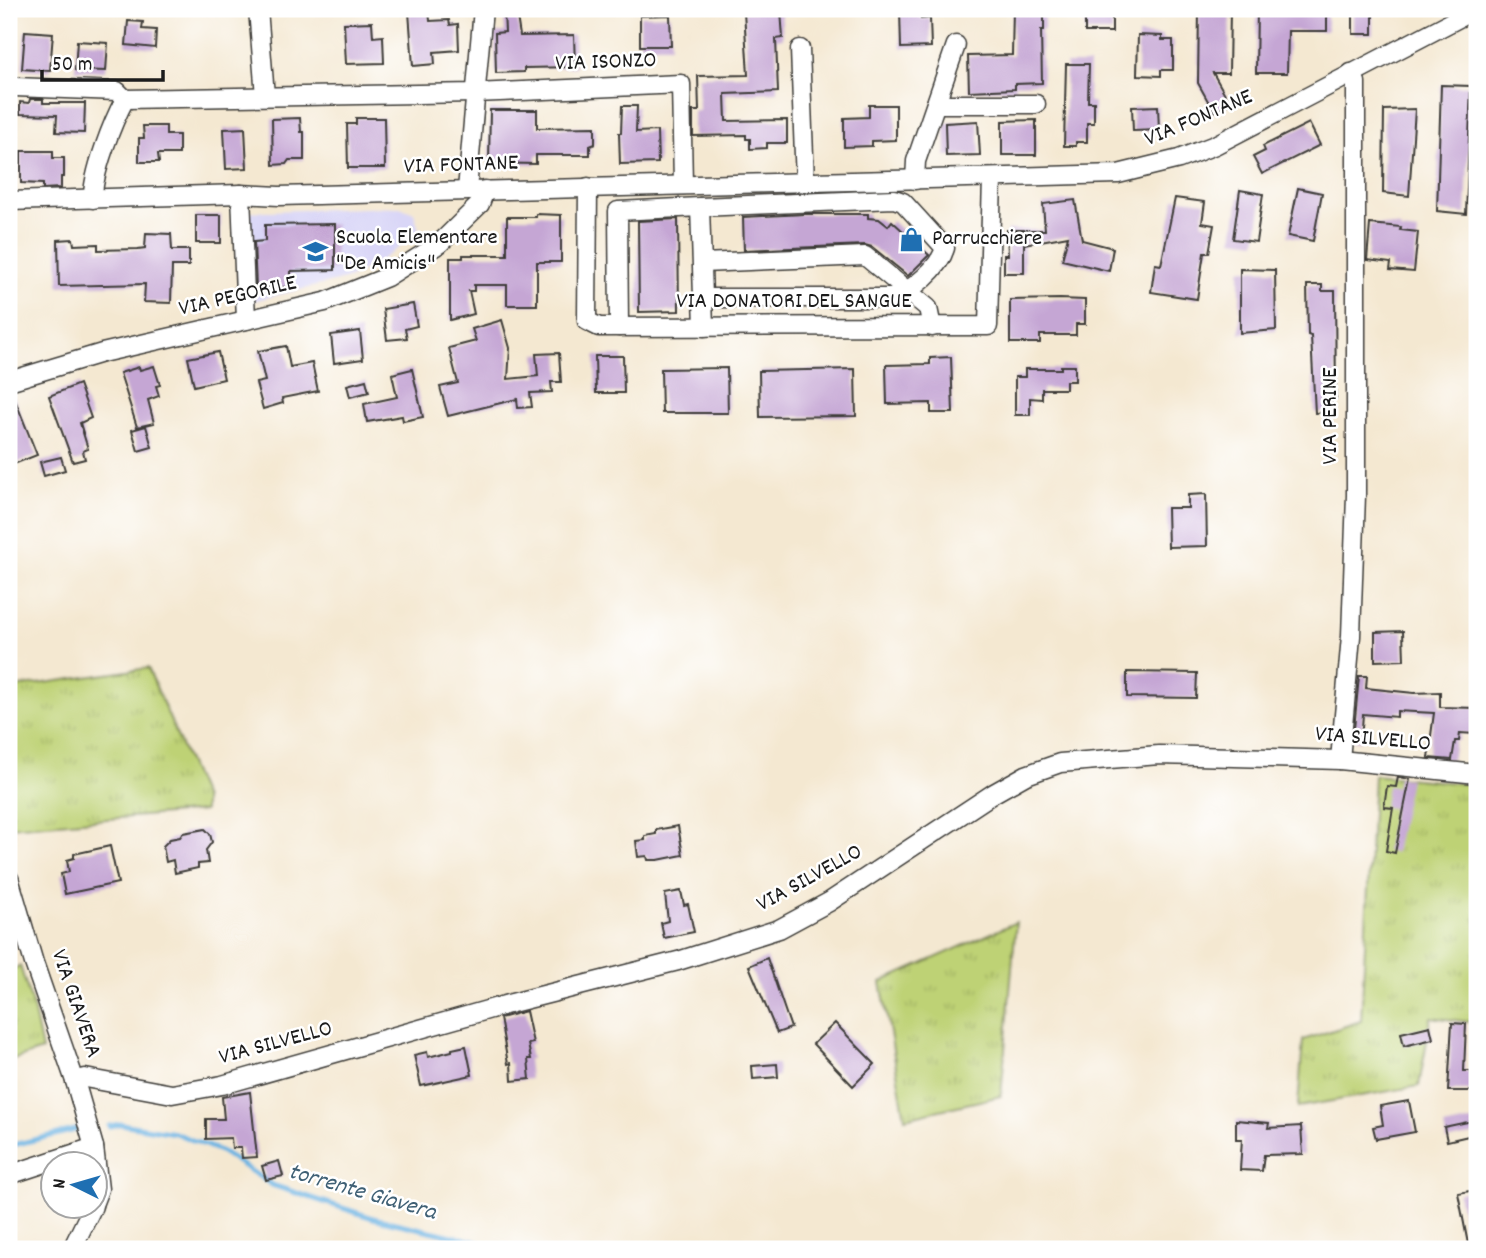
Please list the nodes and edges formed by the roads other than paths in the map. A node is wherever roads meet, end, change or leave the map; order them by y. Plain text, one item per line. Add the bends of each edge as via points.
1 (258, 9) edge
2 (483, 9) edge
3 (1476, 9) edge
4 (956, 45) dead end
5 (800, 49) dead end
6 (1351, 73) junction
7 (15, 87) dead end
8 (475, 93) junction
9 (265, 96) junction
10 (125, 99) junction
11 (936, 104) junction
12 (1035, 104) dead end
13 (992, 178) junction
14 (915, 180) junction
15 (805, 183) junction
16 (683, 185) junction
17 (588, 187) junction
18 (476, 190) junction
19 (241, 194) junction
20 (93, 199) junction
21 (9, 201) edge
22 (701, 207) junction
23 (703, 263) junction
24 (908, 292) junction
25 (704, 298) junction
26 (246, 320) junction
27 (619, 327) junction
28 (705, 327) junction
29 (932, 327) junction
30 (9, 381) edge
31 (1339, 760) junction
32 (1477, 774) edge
33 (9, 878) edge
34 (75, 1081) junction
35 (94, 1147) junction
36 (94, 1150) edge
37 (9, 1175) edge
38 (86, 1220) edge
39 (72, 1249) edge

1 - 9 street
2 - 8 street
3 - 6 street, VIA FONTANE
4 - 11 street
5 - 15 street
6 - 13 street, VIA FONTANE via 1215,145 1178,159 1118,174
6 - 31 street, VIA PERINE via 1356,82 1356,495 1351,636
7 - 10 street, VIA ISONZO via 117,91
8 - 9 street, VIA ISONZO
8 - 16 street, VIA ISONZO via 681,84
8 - 18 street
9 - 10 street, VIA ISONZO
10 - 20 street via 94,180
11 - 12 street
11 - 14 street via 916,162
13 - 14 street, VIA FONTANE
13 - 29 street, VIA DONATORI DEL SANGUE via 988,326
14 - 15 street, VIA FONTANE
15 - 16 street, VIA FONTANE
16 - 17 street, VIA FONTANE
17 - 18 street, VIA FONTANE
17 - 27 street, VIA DONATORI DEL SANGUE via 587,321 599,327
18 - 19 street, VIA FONTANE
18 - 26 street, VIA PEGORILE via 480,204 439,244 387,277 326,302
19 - 20 street, VIA FONTANE
19 - 26 street
20 - 21 street, VIA FONTANE
22 - 23 street
22 - 24 street via 903,202 945,248 942,259
22 - 27 street via 618,211
23 - 24 street via 865,256
23 - 25 street
24 - 25 street via 894,298
24 - 29 street via 928,308
25 - 28 street
26 - 30 street, VIA PEGORILE via 102,353
27 - 28 street, VIA DONATORI DEL SANGUE
28 - 29 street, VIA DONATORI DEL SANGUE
31 - 32 street, VIA SILVELLO
31 - 34 street, VIA SILVELLO via 1159,755 1060,763 994,793 829,902 789,923 678,961 172,1094 85,1078
33 - 34 street, VIA GIAVERA
34 - 35 street, VIA GIAVERA
35 - 36 street
35 - 37 street
38 - 39 street

